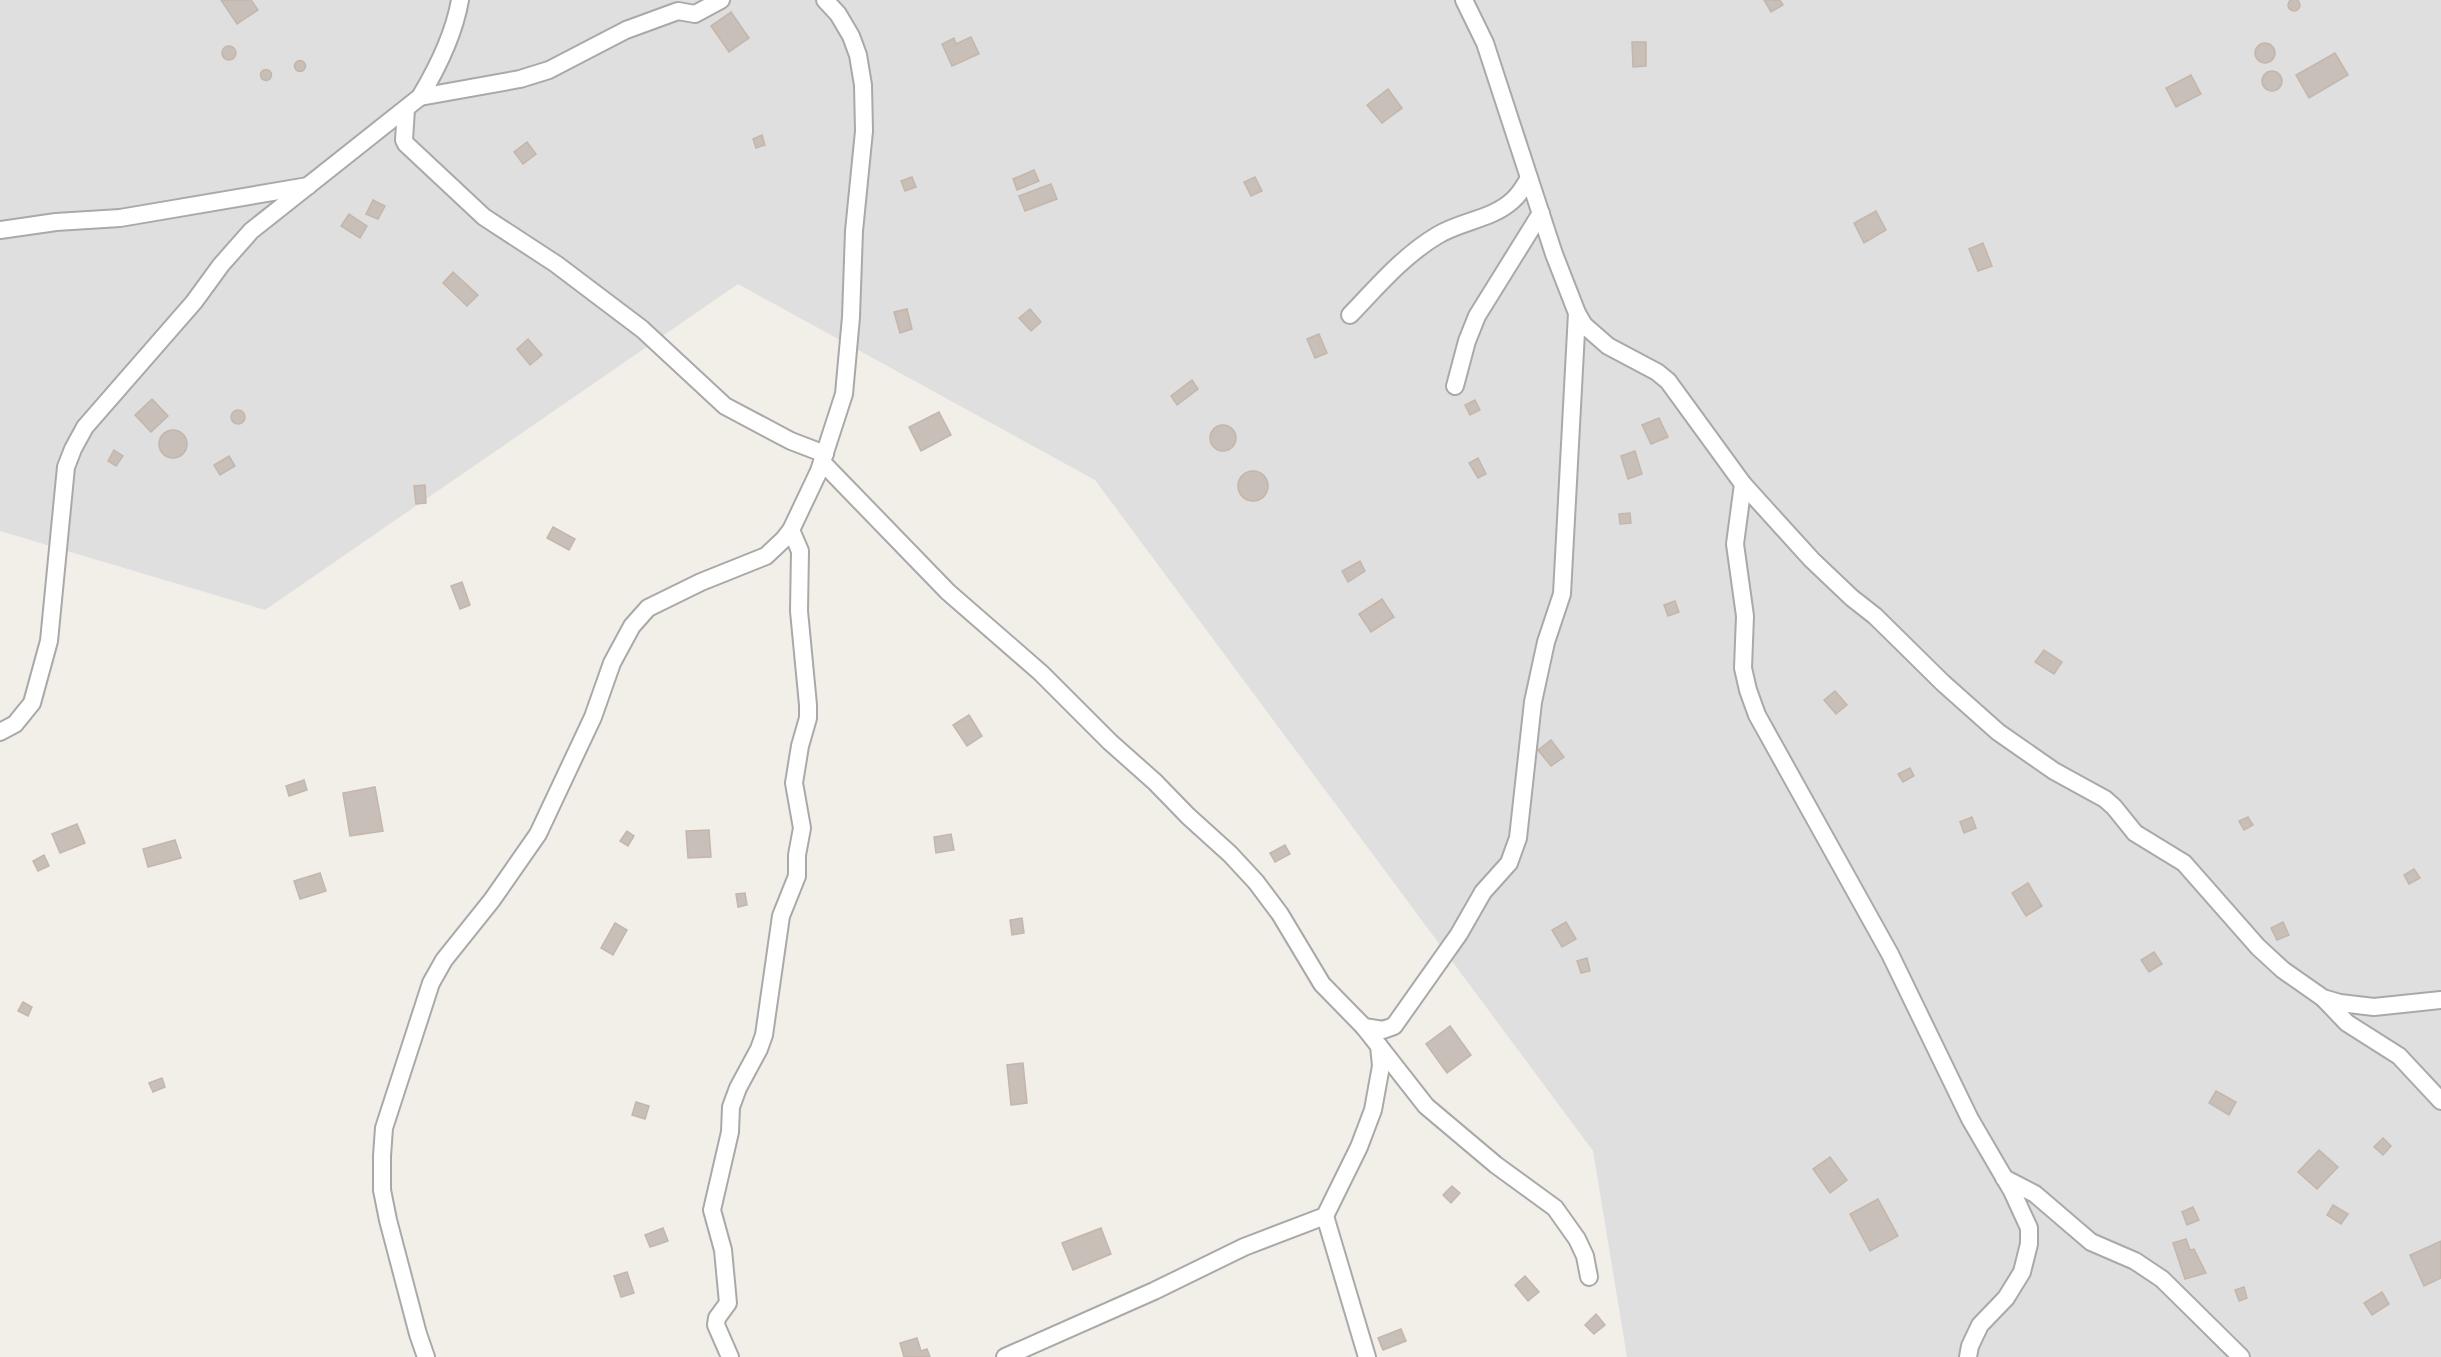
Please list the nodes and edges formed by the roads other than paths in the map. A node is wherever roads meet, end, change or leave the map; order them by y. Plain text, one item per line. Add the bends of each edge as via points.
1 (460, 0) edge
2 (721, 0) edge
3 (825, 0) edge
4 (1464, 0) edge
5 (420, 97) junction
6 (406, 109) junction
7 (1529, 178) junction
8 (310, 186) junction
9 (1541, 213) junction
10 (0, 230) edge
11 (1577, 313) junction
12 (1350, 315) dead end
13 (1455, 386) dead end
14 (823, 458) junction
15 (1743, 484) junction
16 (791, 530) junction
17 (0, 732) edge
18 (2323, 998) junction
19 (2441, 1000) edge
20 (1394, 1026) junction
21 (1364, 1027) junction
22 (1379, 1047) junction
23 (2441, 1101) edge
24 (2004, 1178) junction
25 (1325, 1216) junction
26 (1589, 1277) dead end
27 (426, 1357) edge
28 (730, 1357) edge
29 (1005, 1357) edge
30 (1367, 1357) edge
31 (1968, 1357) edge
32 (2241, 1357) edge

1 - 5 street via 446,47
2 - 5 street via 695,14 678,12 626,30 549,70
3 - 14 street via 843,23 858,55 864,131 844,394
4 - 7 street via 1485,43
5 - 6 street
6 - 8 street
6 - 14 street via 406,144 484,216 642,329 725,406
7 - 9 street
7 - 12 street via 1502,208 1440,234 1422,246
8 - 10 street via 120,218
8 - 17 street via 251,231 86,427 73,449 66,467 49,641 32,703 15,724
9 - 11 street
9 - 13 street via 1477,316
11 - 15 street via 1584,325 1608,346 1668,381
11 - 20 street via 1562,594 1546,642 1533,702 1518,838 1509,864 1483,892 1460,934
14 - 16 street
14 - 21 street via 948,591 1041,673 1230,854 1280,914 1322,984
15 - 18 street via 1812,560 1998,732 2054,771 2105,799 2135,833 2184,863 2258,947
15 - 24 street via 1735,544 1744,616 1743,668 1757,716 1890,954 1970,1119
16 - 27 street via 766,556 700,582 639,616 621,643 580,747 538,834 431,983 384,1128 382,1156 382,1190 388,1220
16 - 28 street via 800,551 799,611 808,705 794,783 802,828 797,876 782,916 764,1035 731,1107 730,1132 712,1210 723,1251 728,1303 716,1324
18 - 19 street via 2374,1007
18 - 23 street via 2347,1023 2399,1056
20 - 21 street via 1383,1030
20 - 22 street
21 - 22 street
22 - 25 street via 1381,1066 1373,1110
22 - 26 street via 1426,1106 1555,1208 1577,1239
24 - 31 street via 2029,1228 2029,1244 2022,1272 2006,1298 1980,1325
24 - 32 street via 2035,1194 2091,1242 2135,1261 2162,1279
25 - 29 street via 1244,1247
25 - 30 street

